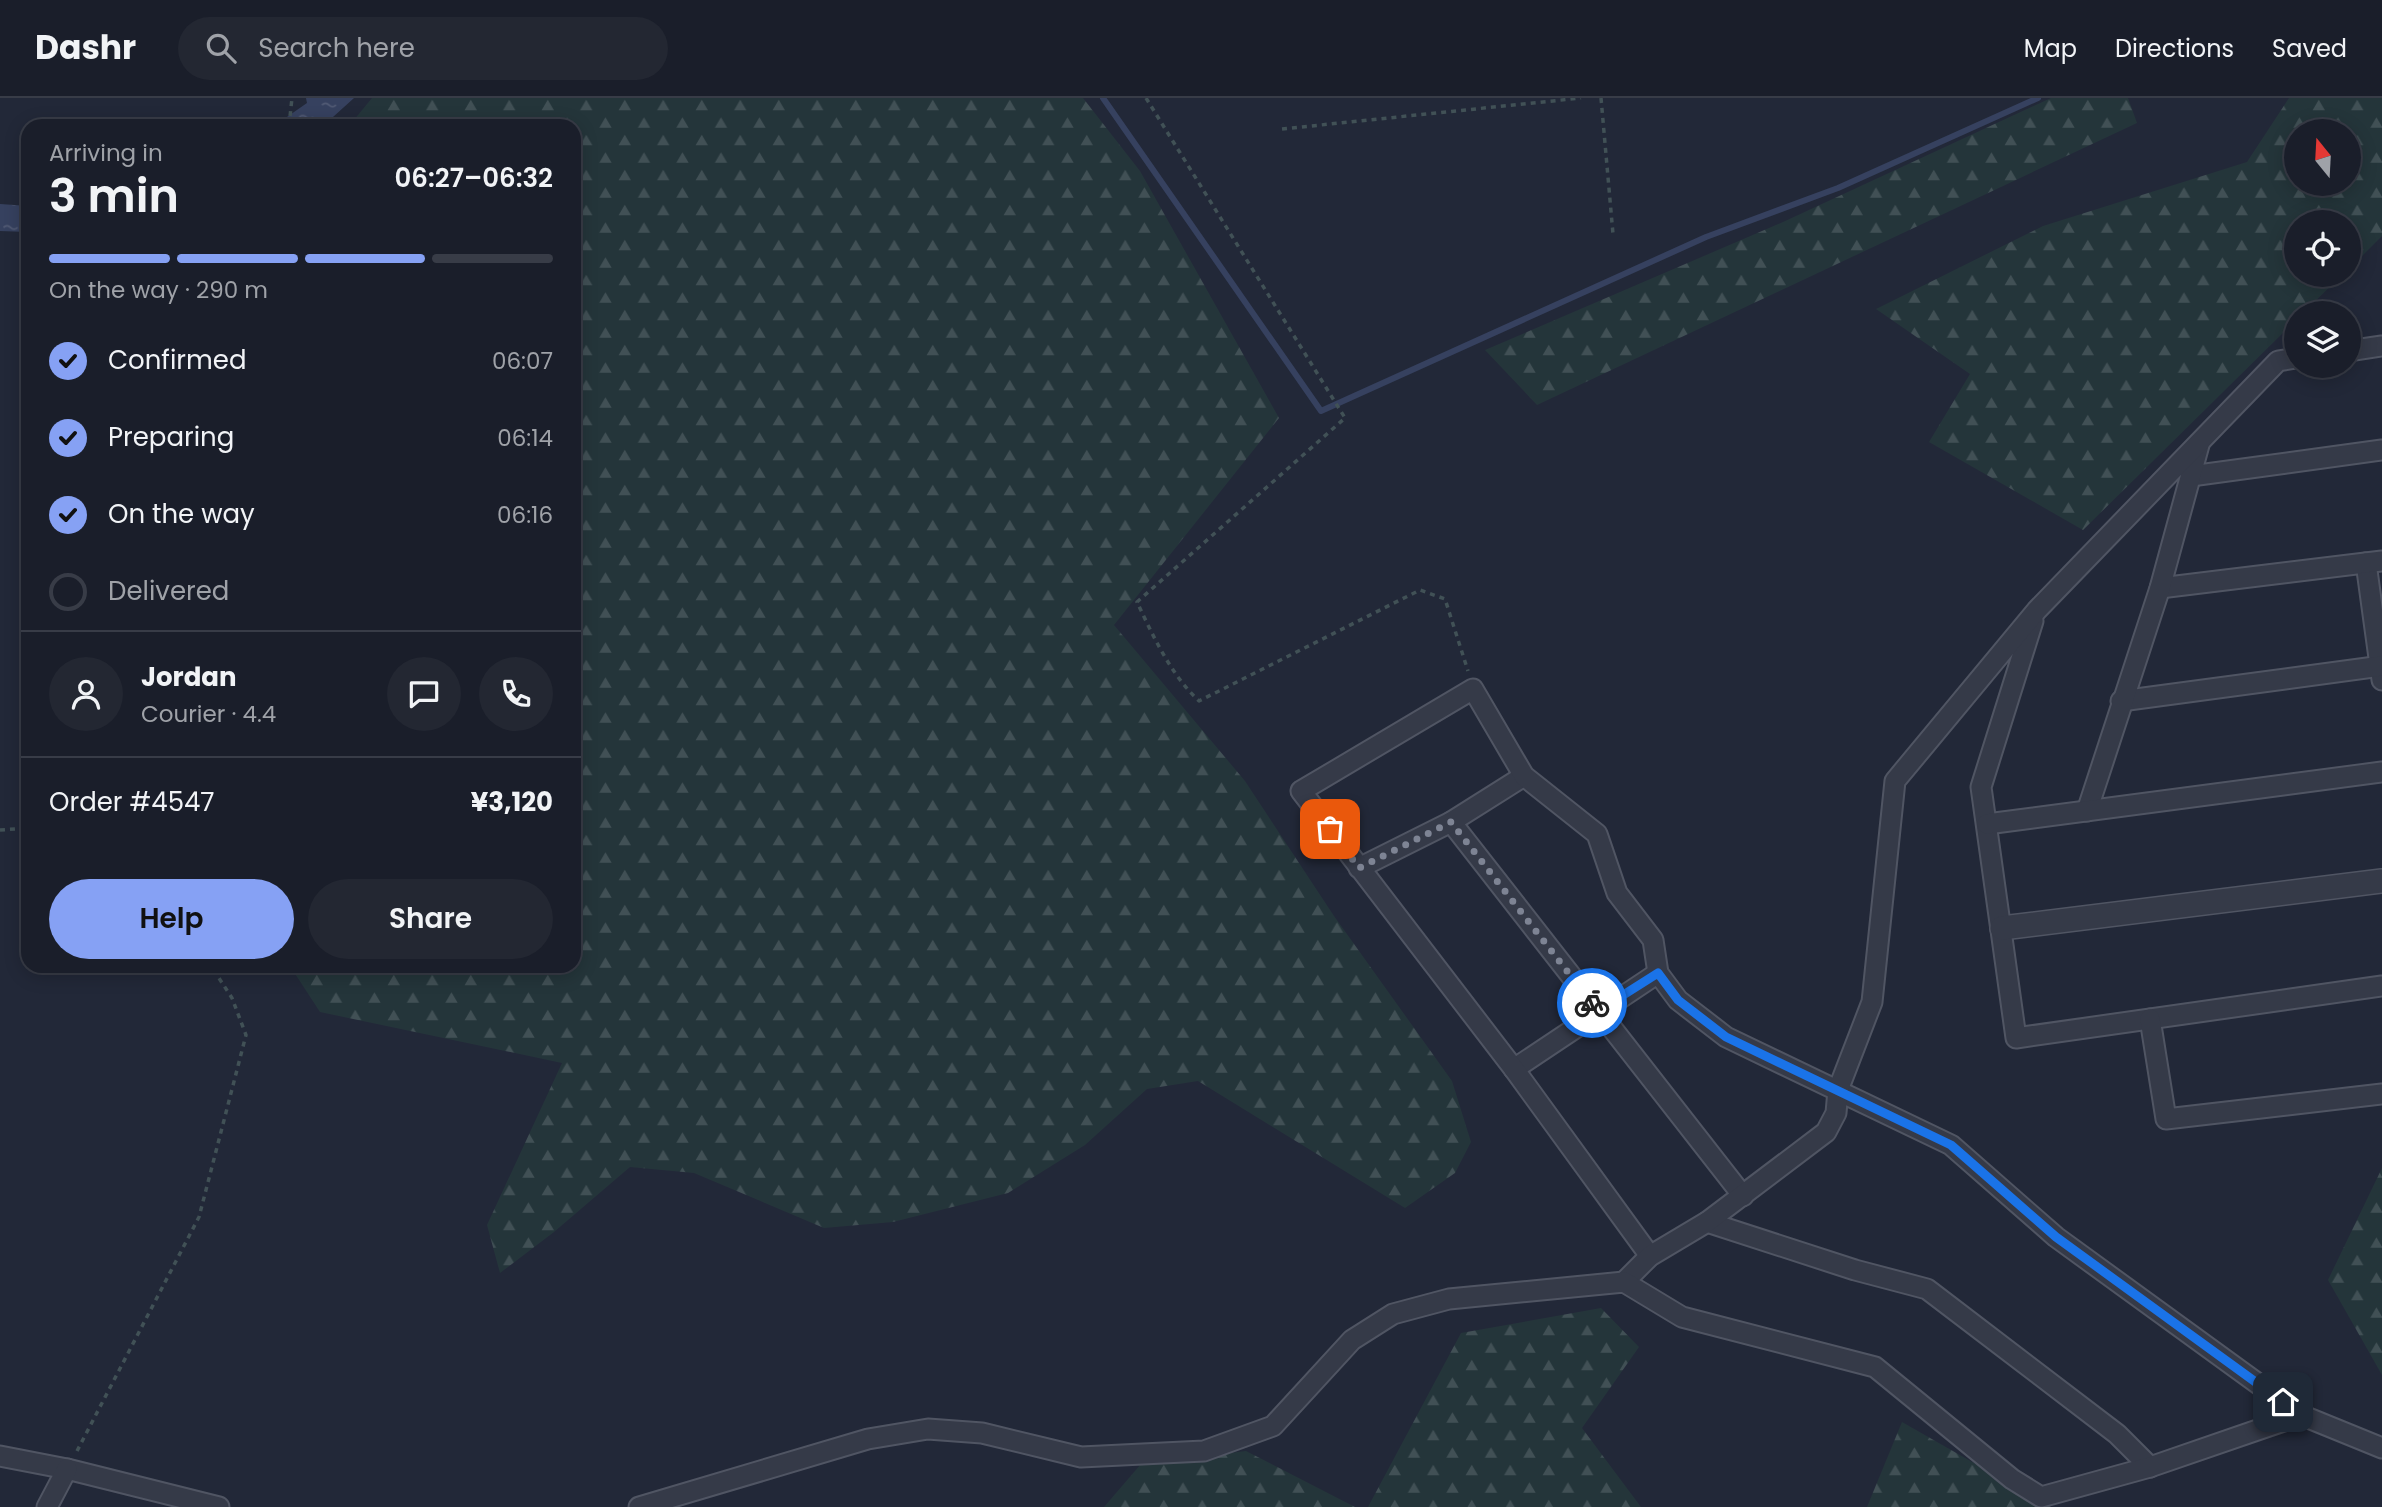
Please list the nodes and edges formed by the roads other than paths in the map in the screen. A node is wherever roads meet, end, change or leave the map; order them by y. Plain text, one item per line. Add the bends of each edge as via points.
1 (2382, 346) edge
2 (2361, 349) edge
3 (2284, 360) edge
4 (2199, 444) junction
5 (2382, 450) edge
6 (2191, 476) junction
7 (2374, 562) edge
8 (2160, 588) junction
9 (2037, 610) junction
10 (2381, 670) edge
11 (2121, 701) junction
12 (2382, 772) edge
13 (1524, 776) junction
14 (2087, 811) junction
15 (1451, 822) junction
16 (1987, 824) junction
17 (1359, 868) junction
18 (2382, 881) edge
19 (2002, 928) junction
20 (1658, 973) junction
21 (2382, 986) edge
22 (1598, 1011) junction
23 (2150, 1019) junction
24 (1514, 1069) junction
25 (1838, 1090) junction
26 (2382, 1094) edge
27 (1743, 1196) junction
28 (1707, 1222) junction
29 (1650, 1256) junction
30 (1624, 1282) junction
31 (2301, 1416) junction
32 (2382, 1448) edge
33 (0, 1456) edge
34 (2150, 1467) junction
35 (67, 1469) junction
36 (47, 1507) edge
37 (219, 1507) edge
38 (639, 1507) edge

1 - 2 street
3 - 4 street via 2278,361
4 - 6 street
4 - 9 street
5 - 6 street
6 - 8 street
7 - 8 street
7 - 10 street
8 - 11 street
9 - 16 street via 1981,787
9 - 25 street via 1895,781 1872,1002
10 - 11 street
11 - 14 street
12 - 14 street
13 - 15 street
13 - 17 street via 1474,689 1301,791
13 - 20 street via 1597,834 1617,893 1653,940
14 - 16 street
15 - 17 street
15 - 22 street
16 - 19 street
17 - 24 street
18 - 19 street
19 - 23 street via 2017,1038
20 - 22 street
20 - 25 street via 1678,1000 1726,1037
21 - 23 street
22 - 24 street
22 - 27 street
23 - 26 street via 2165,1119
24 - 29 street
25 - 27 street via 1836,1113 1826,1132
25 - 31 street via 1951,1145 2056,1237
27 - 28 street
28 - 29 street
28 - 34 street via 1927,1289 2117,1434
29 - 30 street
30 - 34 street via 1682,1317 1875,1367 2012,1479 2041,1497
30 - 38 street via 1449,1299 1393,1314 1352,1340 1273,1426 1204,1451 1081,1457 982,1433 928,1429 868,1439
31 - 32 street
31 - 34 street
33 - 35 street
35 - 36 street
35 - 37 street

